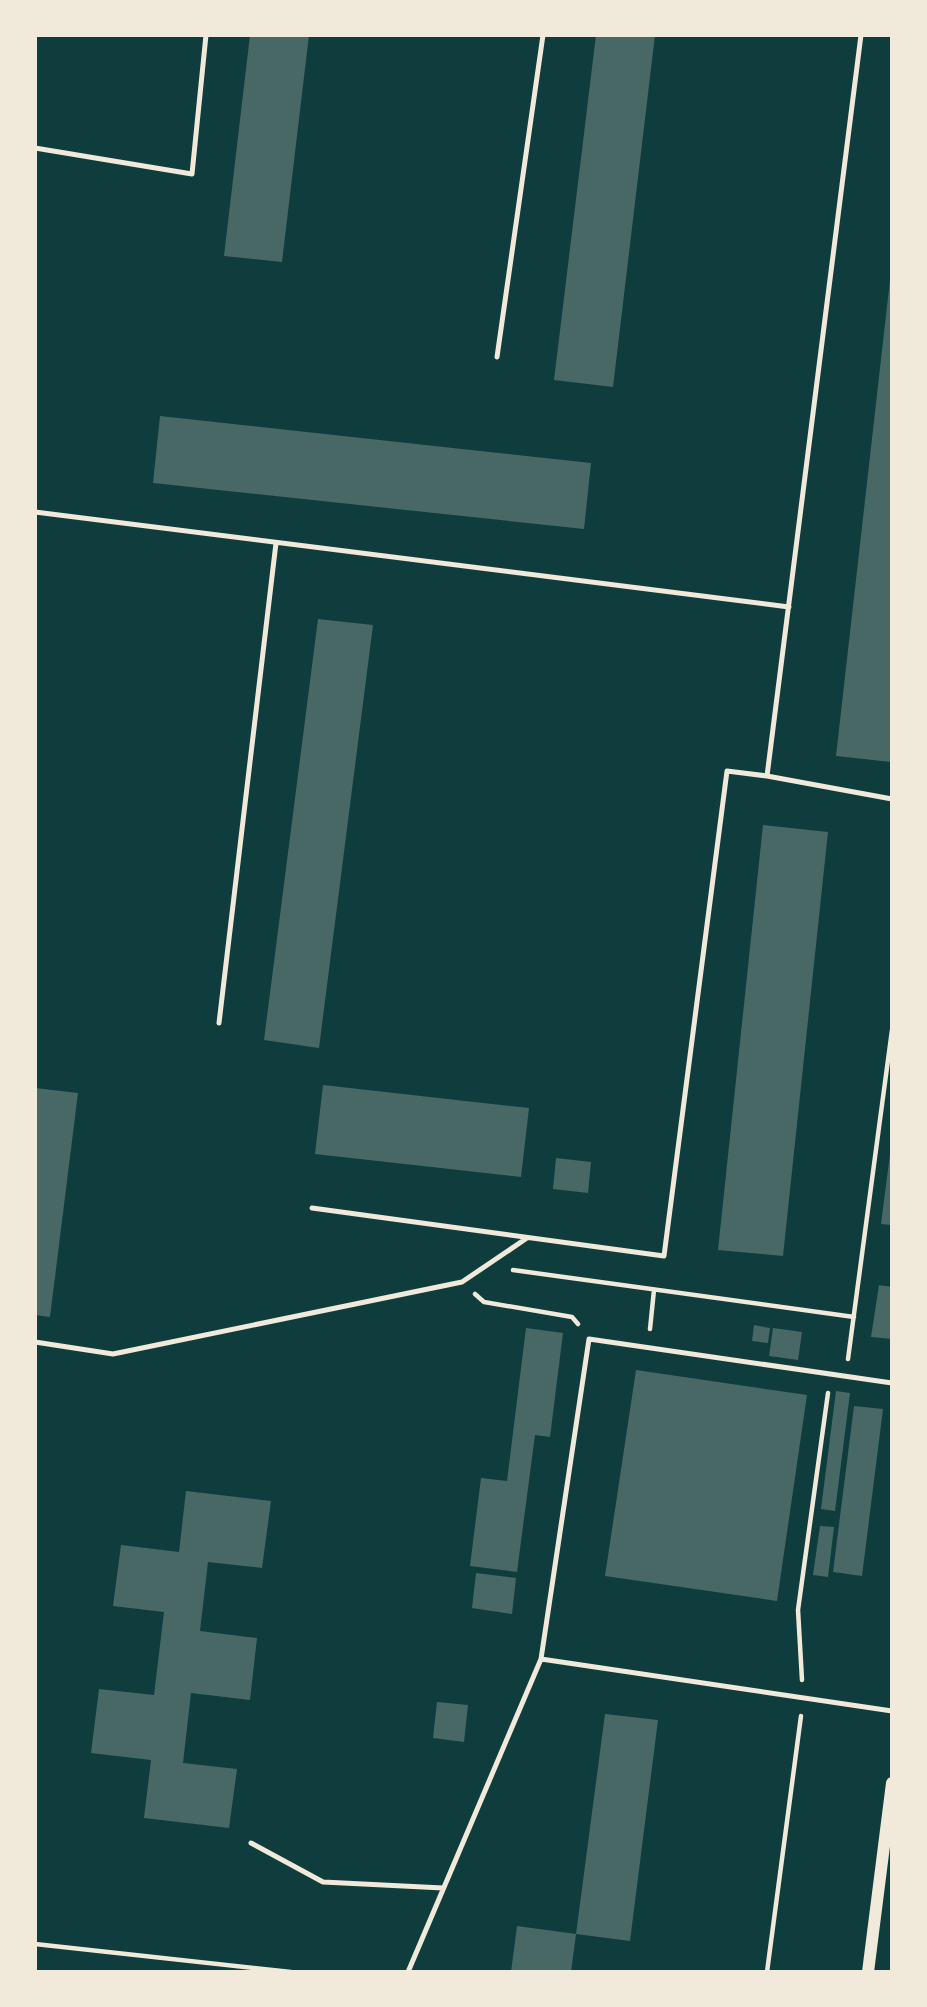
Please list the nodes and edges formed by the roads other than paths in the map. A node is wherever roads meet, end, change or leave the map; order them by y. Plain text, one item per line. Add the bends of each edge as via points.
1 (206, 35) edge
2 (543, 35) edge
3 (862, 35) edge
4 (35, 148) edge
5 (497, 357) dead end
6 (35, 512) edge
7 (276, 542) junction
8 (789, 607) junction
9 (767, 776) junction
10 (892, 799) edge
11 (219, 1023) dead end
12 (312, 1209) dead end
13 (527, 1238) junction
14 (35, 1342) edge
15 (892, 1382) edge
16 (541, 1659) junction
17 (892, 1711) edge
18 (892, 1783) edge
19 (251, 1843) dead end
20 (443, 1888) junction
21 (408, 1972) edge
22 (868, 1972) edge

1 - 4 lane via 192,174
2 - 5 lane
3 - 8 lane
6 - 7 lane
7 - 8 lane
7 - 11 lane
8 - 9 lane
9 - 10 lane
9 - 13 lane via 727,771 664,1256
12 - 13 lane
13 - 14 lane via 462,1282 113,1354
15 - 16 lane via 590,1339
16 - 17 lane
16 - 20 lane
18 - 22 street
19 - 20 lane via 323,1882
20 - 21 lane

